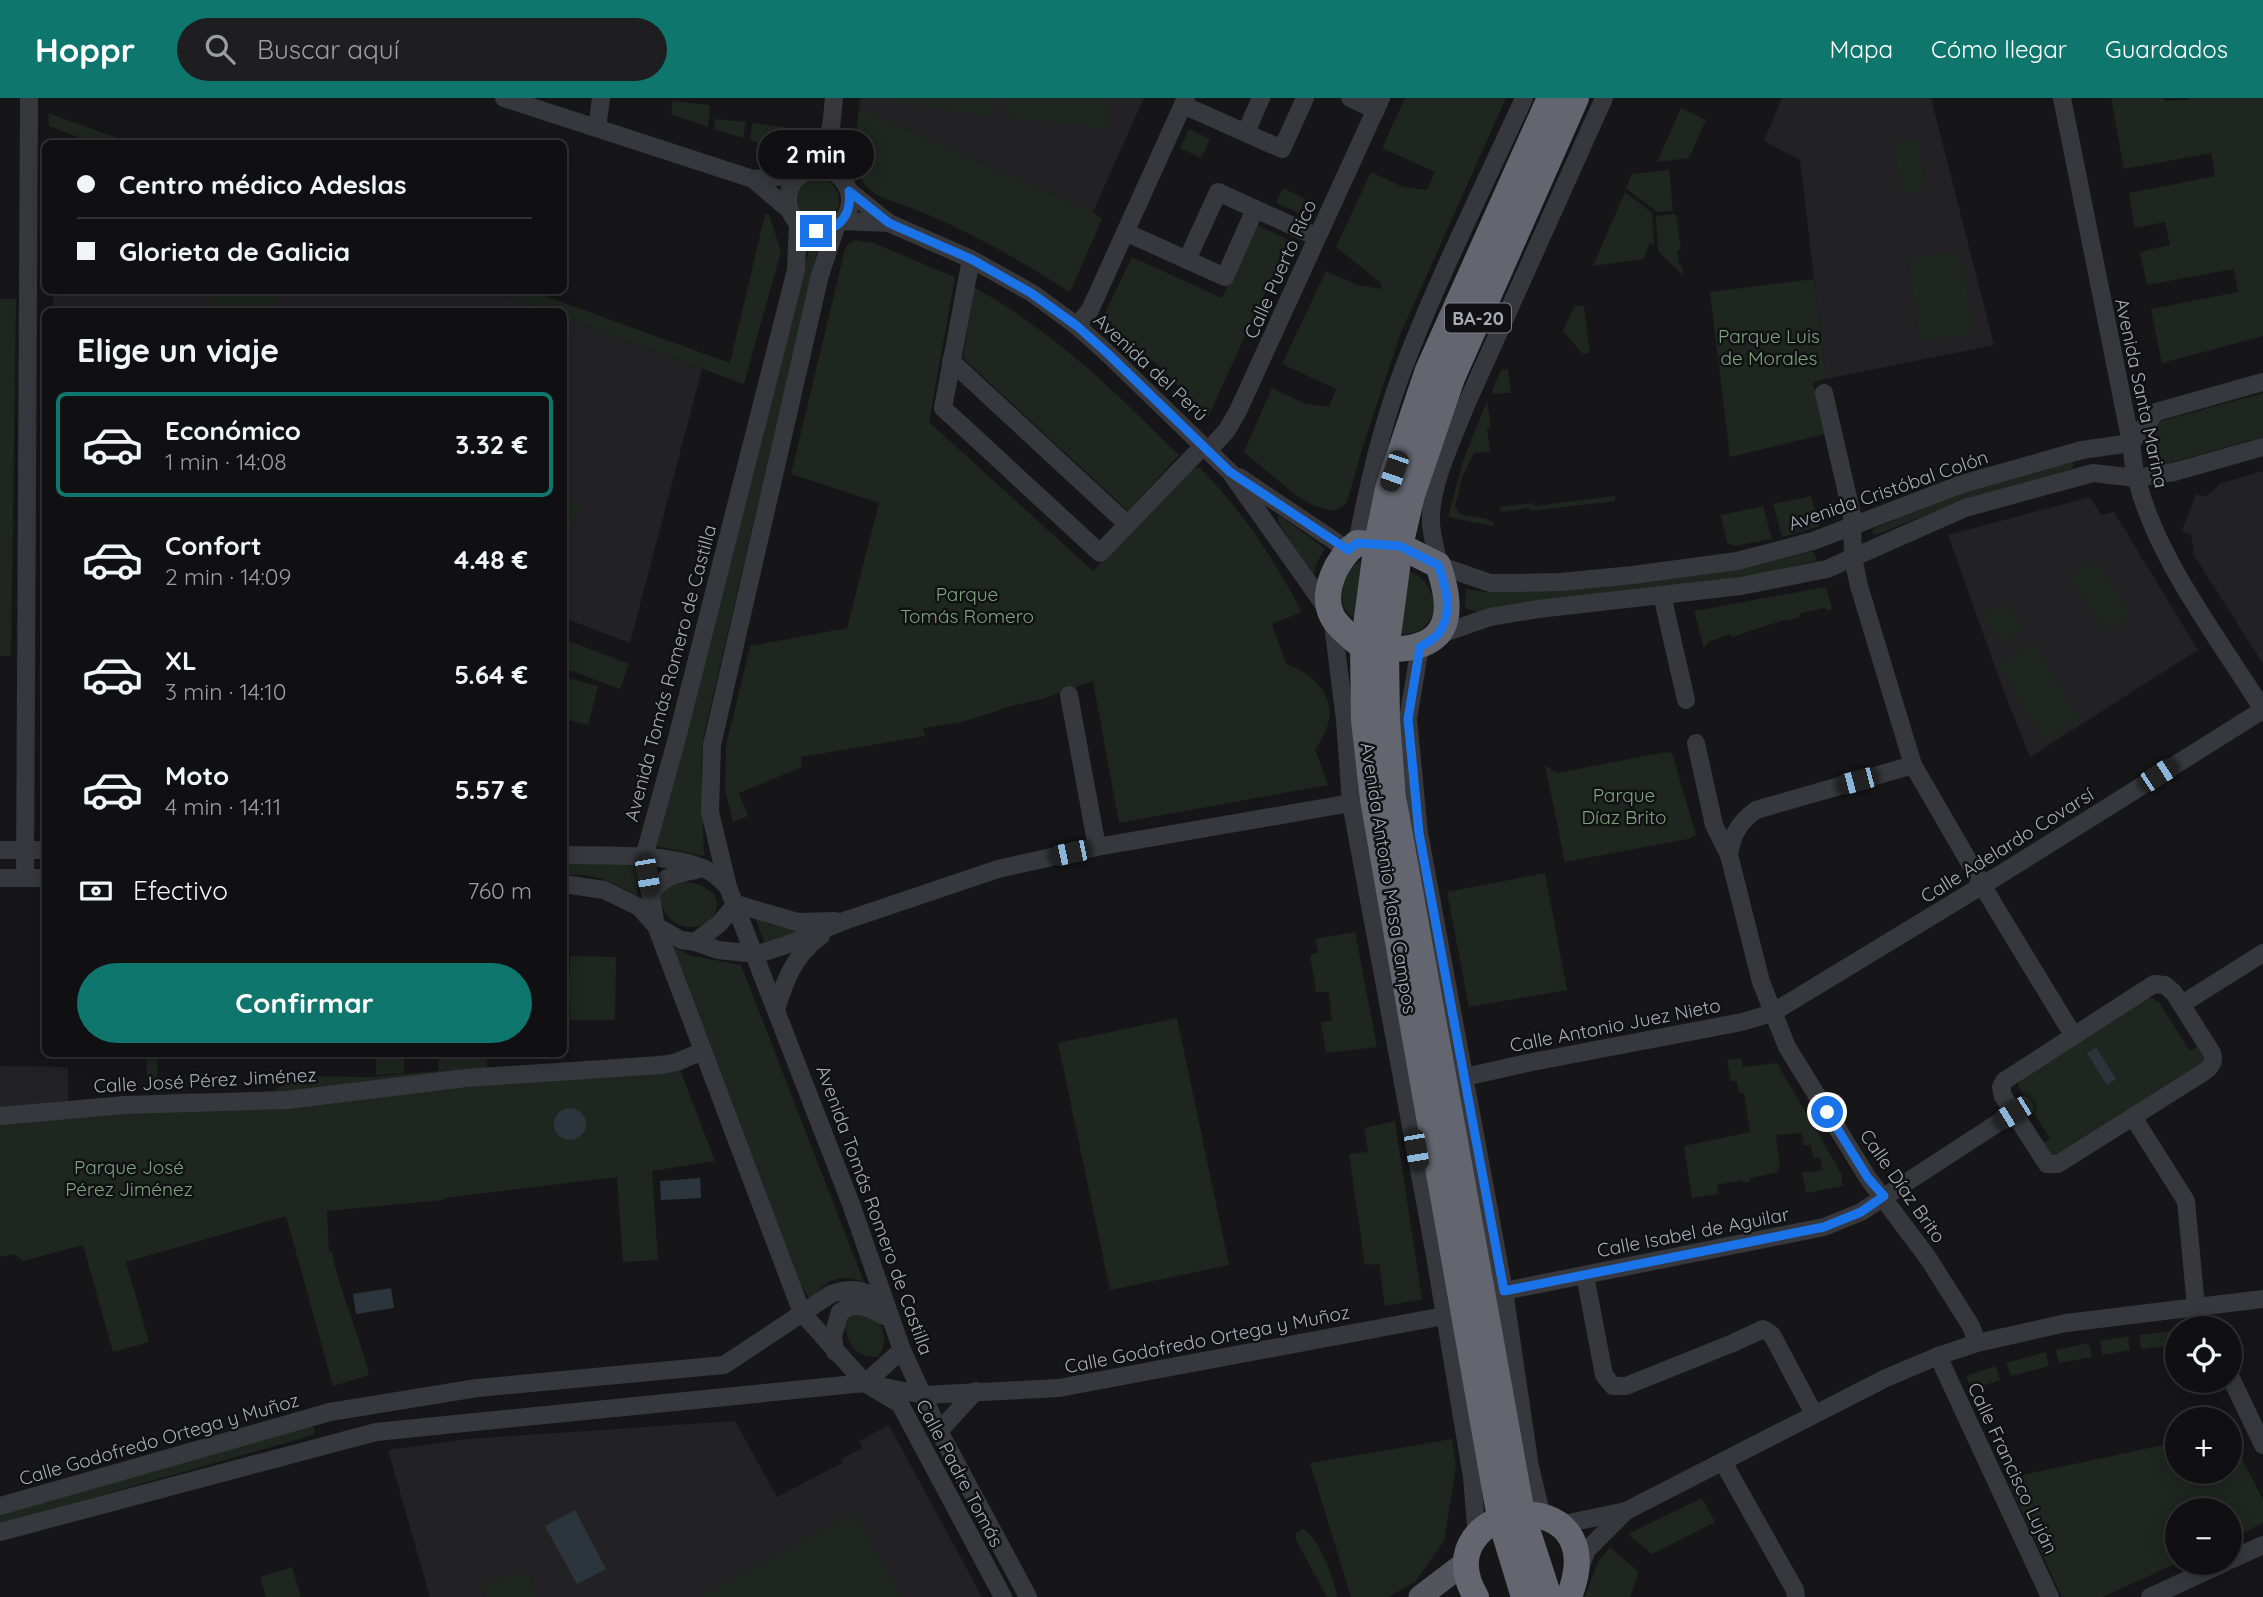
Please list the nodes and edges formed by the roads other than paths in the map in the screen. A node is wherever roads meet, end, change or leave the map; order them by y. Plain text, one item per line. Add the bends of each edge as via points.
1 (29, 98) edge
2 (503, 98) edge
3 (601, 98) edge
4 (834, 98) edge
5 (1261, 98) edge
6 (1305, 98) edge
7 (1350, 98) edge
8 (1524, 98) edge
9 (1550, 98) edge
10 (1576, 98) edge
11 (1604, 98) edge
12 (2062, 98) edge
13 (1184, 102) edge
14 (1378, 104) edge
15 (597, 128) junction
16 (831, 128) junction
17 (1246, 132) junction
18 (804, 172) junction
19 (836, 174) junction
20 (753, 179) junction
21 (849, 191) junction
22 (1255, 208) junction
23 (793, 216) junction
24 (889, 223) junction
25 (839, 224) junction
26 (1125, 232) junction
27 (1318, 237) junction
28 (971, 259) junction
29 (1187, 260) junction
30 (1077, 326) junction
31 (951, 361) junction
32 (2263, 382) edge
33 (1824, 393) dead end
34 (2131, 443) junction
35 (2263, 447) edge
36 (1206, 449) junction
37 (1230, 472) junction
38 (2136, 478) junction
39 (1128, 524) junction
40 (1854, 527) junction
41 (1377, 541) junction
42 (1853, 558) junction
43 (1438, 559) junction
44 (1662, 595) junction
45 (1332, 616) junction
46 (1429, 641) junction
47 (1336, 644) junction
48 (1371, 657) junction
49 (1069, 695) dead end
50 (1686, 700) dead end
51 (2263, 710) edge
52 (1696, 743) dead end
53 (1913, 765) junction
54 (1351, 803) junction
55 (1097, 847) junction
56 (0, 850) edge
57 (26, 850) junction
58 (42, 850) edge
59 (567, 855) edge
60 (1729, 855) junction
61 (644, 857) junction
62 (703, 869) junction
63 (0, 878) edge
64 (25, 878) junction
65 (42, 878) edge
66 (567, 884) edge
67 (1984, 885) junction
68 (728, 887) junction
69 (650, 893) junction
70 (736, 904) junction
71 (844, 921) junction
72 (656, 926) junction
73 (695, 942) junction
74 (754, 953) junction
75 (2263, 953) edge
76 (2182, 1004) junction
77 (776, 1010) junction
78 (1772, 1013) junction
79 (2073, 1035) junction
80 (703, 1051) junction
81 (1465, 1077) junction
82 (2013, 1113) junction
83 (0, 1116) edge
84 (2133, 1117) junction
85 (1884, 1196) junction
86 (1585, 1275) junction
87 (1504, 1291) junction
88 (2263, 1299) edge
89 (2196, 1306) junction
90 (802, 1313) junction
91 (889, 1314) junction
92 (1444, 1316) junction
93 (2201, 1316) edge
94 (1977, 1343) junction
95 (902, 1350) junction
96 (835, 1352) junction
97 (1938, 1356) junction
98 (640, 1372) junction
99 (865, 1383) junction
100 (976, 1391) junction
101 (2238, 1393) edge
102 (924, 1395) junction
103 (631, 1407) junction
104 (330, 1412) junction
105 (1814, 1414) junction
106 (939, 1431) junction
107 (337, 1442) junction
108 (2263, 1445) edge
109 (1723, 1462) junction
110 (0, 1506) edge
111 (1626, 1511) junction
112 (1531, 1518) junction
113 (0, 1532) edge
114 (1477, 1537) junction
115 (2263, 1545) edge
116 (2242, 1555) edge
117 (1466, 1562) junction
118 (2198, 1575) edge
119 (1572, 1587) edge
120 (1003, 1597) edge
121 (1028, 1597) edge
122 (1420, 1597) edge
123 (1476, 1597) edge
124 (1524, 1597) edge
125 (1549, 1597) edge
126 (1796, 1597) edge
127 (2050, 1597) edge
128 (2150, 1597) edge

1 - 57 street
2 - 15 street
3 - 15 street
4 - 16 street
5 - 17 street
6 - 17 street via 1282,149
7 - 14 street
8 - 41 street, Avenida Antonio Masa Campos via 1401,373 1371,474
9 - 41 highway, Avenida Antonio Masa Campos / BA-20 via 1428,370 1388,489
10 - 41 highway, Avenida Antonio Masa Campos / BA-20 via 1451,378 1415,485
11 - 43 street via 1466,405 1432,500 1431,527
12 - 34 street, Avenida Santa Marina
13 - 17 street
13 - 26 street
14 - 27 street, Calle Puerto Rico
15 - 20 street
16 - 18 street
16 - 19 street
18 - 19 street via 818,168
18 - 20 street
18 - 23 street via 788,190
19 - 21 street
20 - 23 street
21 - 24 street, Avenida del Perú
21 - 25 street via 850,202
22 - 27 street
22 - 29 street via 1218,192
22 - 29 street via 1224,277
23 - 25 street via 816,231
23 - 61 street, Avenida Tomás Romero de Castilla via 796,270
24 - 25 street, Avenida del Perú
24 - 28 street, Avenida del Perú
25 - 68 street, Avenida Tomás Romero de Castilla via 820,275 712,745 710,812
26 - 29 street
26 - 30 street via 1090,310
27 - 36 street, Calle Puerto Rico via 1238,411 1227,430
28 - 30 street, Avenida del Perú
28 - 31 street
30 - 36 street, Avenida del Perú
31 - 39 street
31 - 39 street, Calle Puerto Rico via 943,408 1100,553
32 - 34 street via 2156,412
33 - 40 street
34 - 38 street, Avenida Santa Marina
34 - 40 street, Avenida Cristóbal Colón via 2082,450 1962,484
35 - 38 street
36 - 37 street, Avenida del Perú
36 - 39 street, Calle Puerto Rico
37 - 41 street, Avenida del Perú
37 - 45 street, Avenida del Perú
38 - 42 street via 2093,473 1965,508
38 - 51 street, Avenida Santa Marina via 2148,516 2175,569
40 - 42 street
40 - 43 street, Avenida Cristóbal Colón via 1737,561 1560,582 1490,583
41 - 43 highway
41 - 45 highway via 1334,571 1328,593
41 - 48 highway, Avenida Antonio Masa Campos / BA-20
42 - 44 street via 1827,569 1741,586
42 - 53 street
43 - 46 highway via 1448,602
44 - 46 street via 1490,617
44 - 50 street
45 - 47 street, Avenida Antonio Masa Campos
45 - 48 highway
46 - 48 highway
46 - 81 street, Avenida Antonio Masa Campos via 1408,719 1419,833
47 - 48 street via 1352,665
47 - 54 street, Avenida Antonio Masa Campos
48 - 112 highway, Avenida Antonio Masa Campos / BA-20 via 1387,720 1392,797
49 - 55 street
51 - 67 street, Calle Adelardo Covarsí
52 - 60 street, Calle Díaz Brito via 1714,825
53 - 60 street via 1756,810 1738,826
53 - 67 street
54 - 55 street
54 - 92 street, Avenida Antonio Masa Campos
55 - 71 street via 998,869
56 - 57 street
57 - 58 street
57 - 64 street
59 - 61 street
60 - 78 street, Calle Díaz Brito
61 - 62 street
61 - 69 street, Avenida Tomás Romero de Castilla
62 - 68 street
62 - 69 street via 676,873
63 - 64 street
64 - 65 street
66 - 72 street via 604,890 639,907
67 - 78 street, Calle Adelardo Covarsí
67 - 79 street
68 - 70 street, Avenida Tomás Romero de Castilla
69 - 72 street, Avenida Tomás Romero de Castilla
70 - 71 street via 797,922
70 - 73 street
70 - 74 street, Avenida Tomás Romero de Castilla
71 - 74 street
71 - 77 street via 793,963
72 - 73 street
72 - 80 street, Avenida Tomás Romero de Castilla
73 - 74 street via 718,950
74 - 77 street, Avenida Tomás Romero de Castilla
75 - 76 street
76 - 79 street via 2170,988 2154,984
76 - 84 street via 2212,1053 2212,1063
77 - 91 street, Avenida Tomás Romero de Castilla
78 - 81 street, Calle Antonio Juez Nieto
78 - 85 street, Calle Díaz Brito via 1787,1046 1868,1178
79 - 82 street via 2004,1081 2002,1093
80 - 83 street, Calle José Pérez Jiménez via 662,1065 478,1077 287,1100 139,1104
80 - 90 street, Avenida Tomás Romero de Castilla
81 - 87 street, Avenida Antonio Masa Campos
82 - 84 street via 2042,1160 2052,1166
82 - 85 street, Calle Isabel de Aguilar
84 - 89 street via 2186,1201
85 - 86 street, Calle Isabel de Aguilar via 1861,1212 1824,1227
85 - 94 street, Calle Díaz Brito via 1971,1326
86 - 87 street, Calle Isabel de Aguilar
86 - 105 street via 1604,1375 1613,1385 1626,1386 1765,1329
87 - 112 street, Avenida Antonio Masa Campos via 1530,1467
88 - 89 street
89 - 93 street
89 - 94 street via 2066,1322
90 - 91 street, Calle Godofredo Ortega y Muñoz via 850,1288 869,1294
90 - 96 street, Avenida Tomás Romero de Castilla
90 - 98 street, Calle Godofredo Ortega y Muñoz via 724,1365
91 - 95 street, Avenida Tomás Romero de Castilla
91 - 96 street via 848,1306 835,1325
92 - 100 street, Calle Godofredo Ortega y Muñoz via 1059,1388
92 - 114 street, Avenida Antonio Masa Campos via 1472,1477
94 - 97 street
95 - 99 street
95 - 102 street, Avenida Tomás Romero de Castilla
96 - 99 street, Avenida Tomás Romero de Castilla
97 - 105 street
97 - 127 street, Calle Francisco Luján
98 - 103 street via 640,1399
98 - 104 street, Calle Godofredo Ortega y Muñoz via 477,1388
99 - 102 street, Calle Godofredo Ortega y Muñoz
99 - 103 street, Calle Godofredo Ortega y Muñoz
99 - 120 street, Calle Padre Tomás via 900,1404
100 - 102 street, Calle Godofredo Ortega y Muñoz
100 - 106 street
101 - 108 street
102 - 106 street, Calle Padre Tomás
103 - 107 street, Calle Godofredo Ortega y Muñoz via 376,1432
104 - 107 street, Calle Godofredo Ortega y Muñoz
104 - 110 street, Calle Godofredo Ortega y Muñoz
105 - 109 street
106 - 121 street, Calle Padre Tomás
107 - 113 street, Calle Godofredo Ortega y Muñoz
109 - 111 street
109 - 126 street
111 - 112 street
111 - 119 street via 1587,1550
112 - 114 highway via 1485,1527
112 - 119 highway via 1574,1547
112 - 124 highway, BA-20
112 - 125 highway, BA-20
114 - 117 highway
115 - 116 street
117 - 122 main road
117 - 123 highway
118 - 128 street

